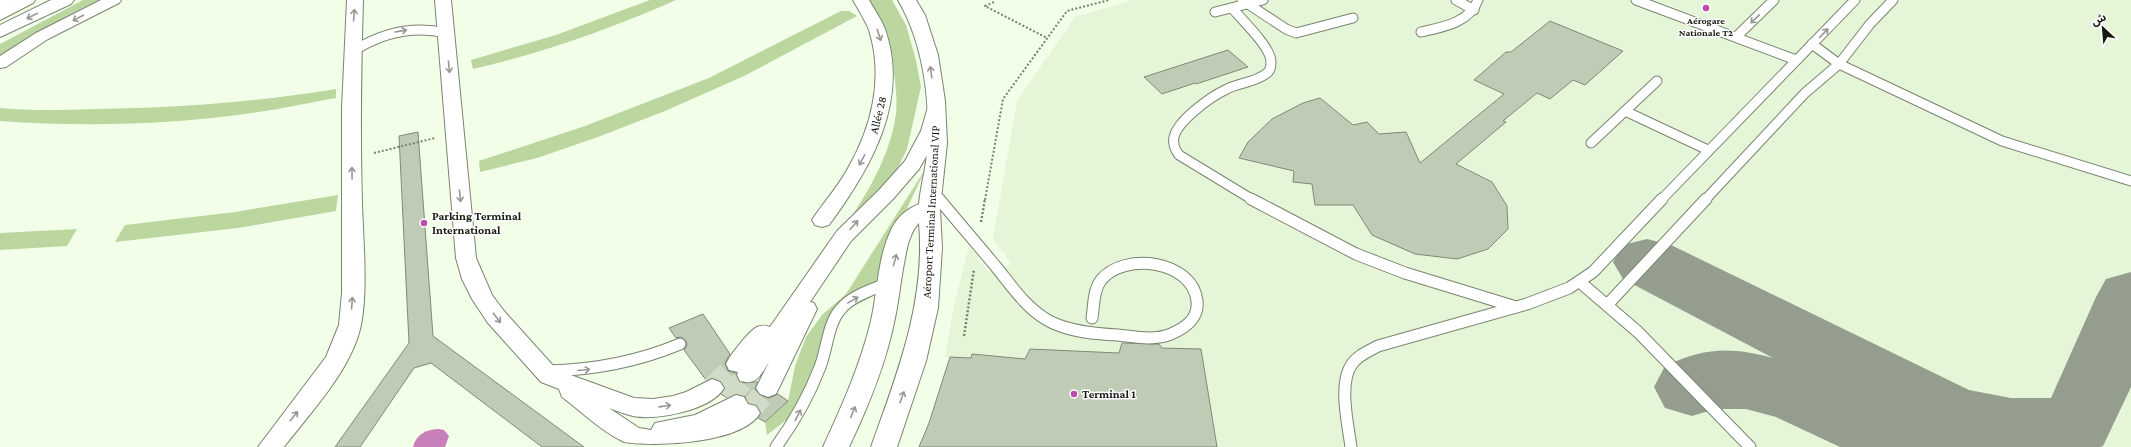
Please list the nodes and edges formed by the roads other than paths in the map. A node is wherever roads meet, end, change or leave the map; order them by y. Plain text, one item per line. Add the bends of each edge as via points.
1 (6, 0) edge
2 (27, 0) edge
3 (65, 0) edge
4 (112, 0) edge
5 (355, 0) edge
6 (444, 0) edge
7 (861, 0) edge
8 (1263, 0) edge
9 (1456, 0) edge
10 (1478, 0) edge
11 (1636, 0) edge
12 (1774, 0) edge
13 (1855, 0) edge
14 (1893, 0) edge
15 (910, 2) edge
16 (1245, 2) edge
17 (0, 4) edge
18 (1232, 8) junction
19 (1474, 10) junction
20 (1215, 12) dead end
21 (0, 15) edge
22 (1352, 18) dead end
23 (0, 32) edge
24 (1421, 32) dead end
25 (446, 33) junction
26 (1736, 38) junction
27 (1812, 44) junction
28 (353, 51) junction
29 (1796, 60) junction
30 (0, 63) edge
31 (1839, 64) junction
32 (1657, 81) dead end
33 (935, 103) junction
34 (1625, 111) junction
35 (1591, 143) dead end
36 (1708, 150) junction
37 (2131, 181) edge
38 (931, 200) junction
39 (822, 220) dead end
40 (831, 256) junction
41 (1580, 283) junction
42 (888, 284) junction
43 (1608, 304) junction
44 (1517, 307) junction
45 (1092, 318) dead end
46 (680, 344) dead end
47 (547, 374) junction
48 (270, 447) edge
49 (776, 447) edge
50 (836, 447) edge
51 (884, 447) edge
52 (1351, 447) edge
53 (1750, 447) edge

1 - 17 main road
2 - 21 street
3 -> 23 main road
4 -> 30 street via 42,36
28 -> 5 street
6 - 25 street
7 -> 39 street, Allée 28 via 873,20 883,50 883,104 871,144 850,183
8 - 16 lane
9 - 19 lane
10 - 19 lane
11 - 26 lane
12 -> 26 lane
27 -> 13 lane
14 - 31 lane via 1870,24
33 -> 15 main road, Aéroport Terminal International VIP via 929,59
16 - 18 lane
16 - 22 lane via 1296,33
18 - 20 lane
18 - 44 lane via 1270,54 1272,64 1266,74 1213,97 1189,115 1175,134 1173,143 1179,155 1243,195 1356,254 1405,273
19 - 24 lane via 1454,24
28 -> 25 lane via 376,38 404,30 428,29
25 -> 47 street via 466,258 483,299
26 - 29 lane
27 - 29 lane
27 - 31 lane
48 -> 28 street via 336,360 350,325 353,293
29 - 36 lane
31 - 37 lane via 2002,141
31 - 43 lane via 1805,93
32 - 34 lane
33 - 38 main road, Aéroport Terminal International VIP via 937,130
40 -> 33 street via 861,218 910,168 928,135
34 - 35 lane
34 - 36 lane
36 - 41 lane
42 -> 38 main road via 903,229
38 - 45 lane via 978,244 1039,316 1062,328 1076,332 1162,337 1188,325 1196,315 1196,293 1180,274 1168,268 1154,264 1125,266 1113,271 1100,283
51 -> 38 main road, Aéroport Terminal International VIP via 906,387 926,308 930,272
40 - 40 street via 753,377
41 - 43 lane
41 - 44 lane
49 -> 42 lane via 793,425 811,389 825,355 836,316 846,303
50 -> 42 main road via 870,369 882,323
43 - 53 lane via 1666,359
44 - 52 lane via 1378,346 1363,354 1352,364 1346,378
47 -> 46 lane via 624,364
47 -> 47 street via 634,407 653,408 693,399 731,401 720,432 698,440 653,442 634,436

